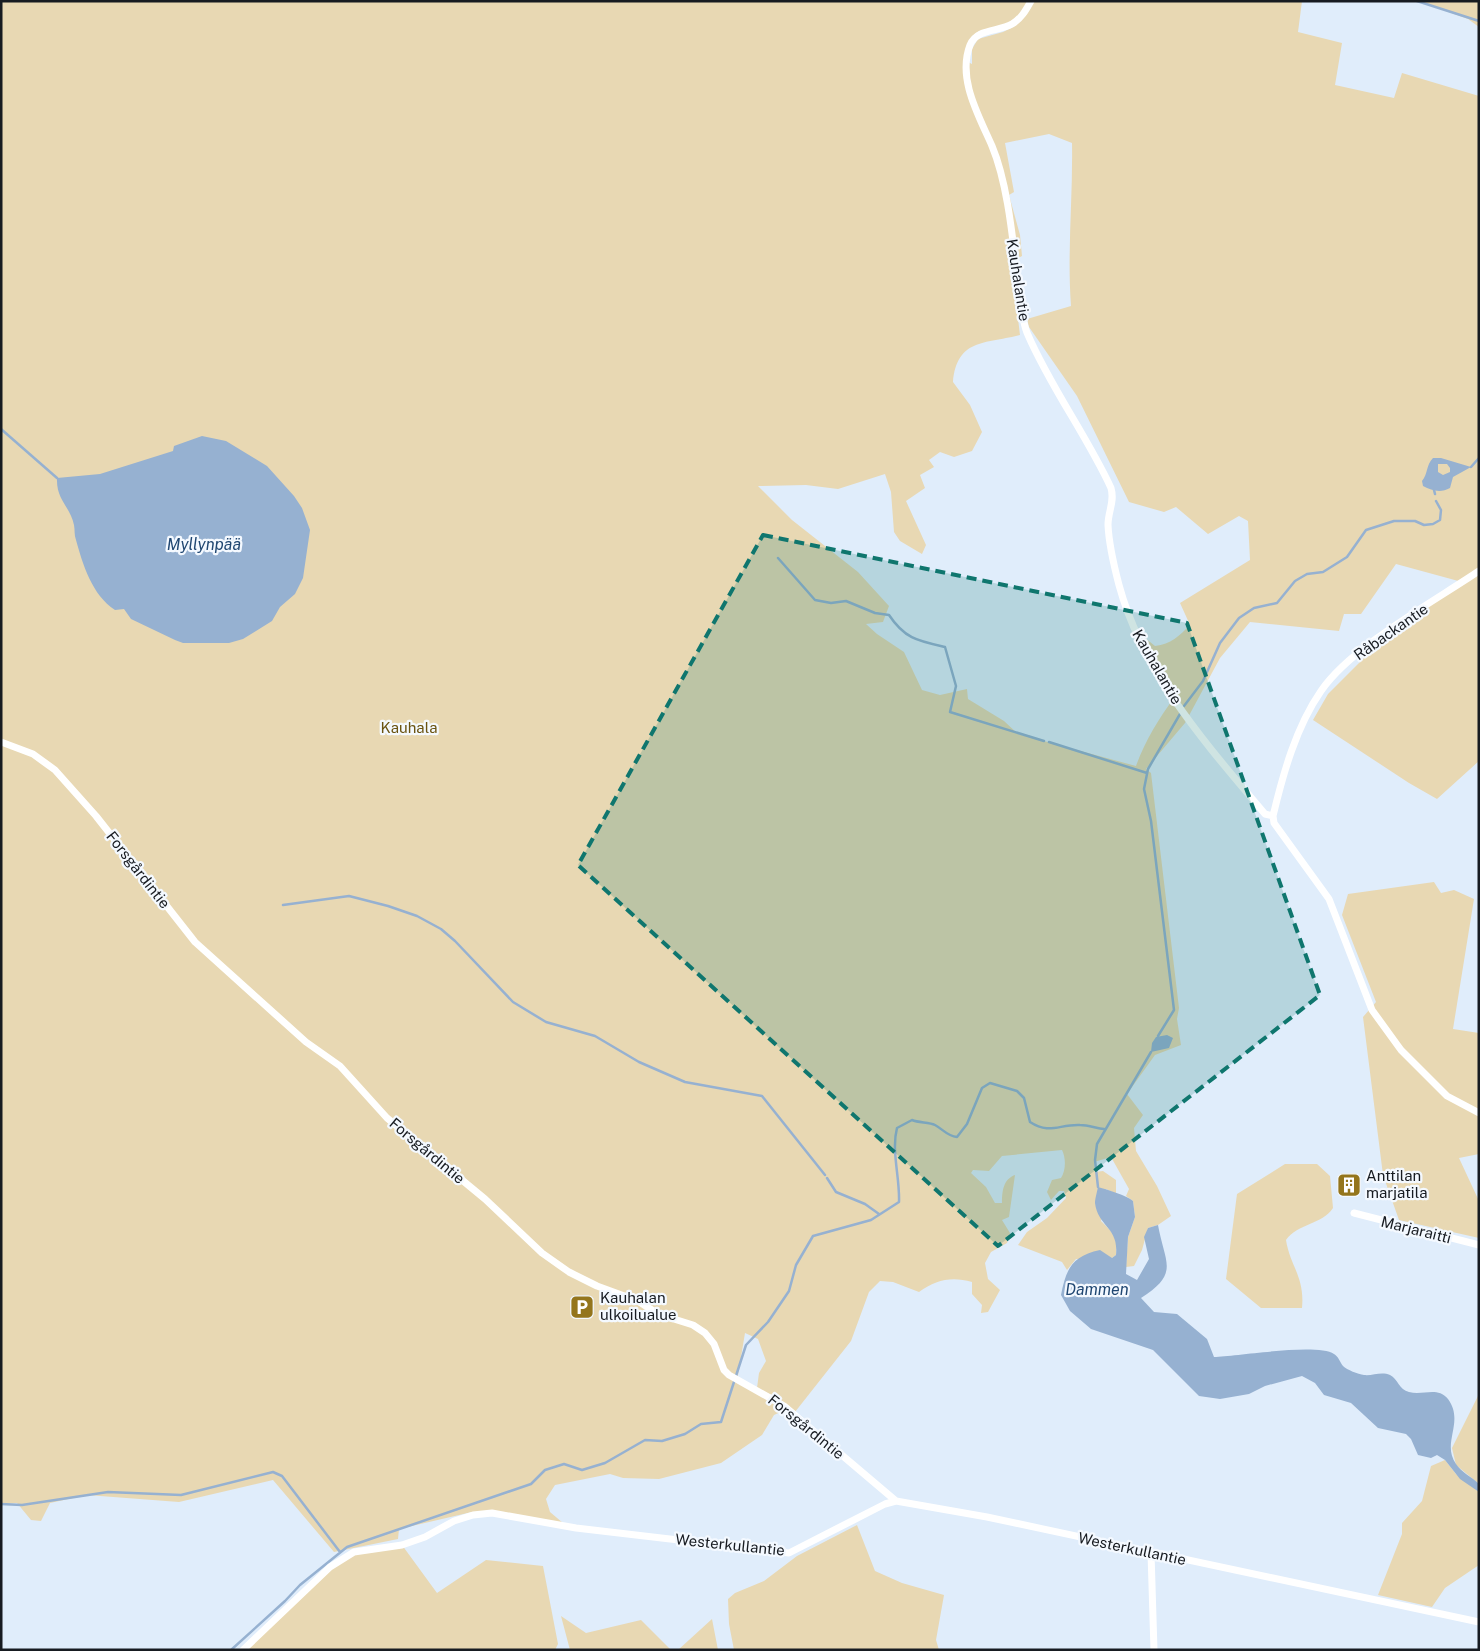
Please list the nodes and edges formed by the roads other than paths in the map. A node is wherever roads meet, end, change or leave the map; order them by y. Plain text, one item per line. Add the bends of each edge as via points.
1 (1031, 1) edge
2 (1479, 571) edge
3 (1, 742) edge
4 (1273, 816) junction
5 (1479, 1113) edge
6 (1354, 1214) dead end
7 (1479, 1245) edge
8 (896, 1501) junction
9 (1151, 1553) junction
10 (1479, 1622) edge
11 (243, 1650) edge
12 (1154, 1650) edge

1 - 4 street, Kauhalantie via 1014,24 975,38 969,49 967,72 974,107 994,152 1007,205 1026,329 1111,488 1114,501 1108,527 1115,570 1140,643 1194,728 1265,814
2 - 4 street, Råbackantie via 1366,647 1321,690 1301,726
3 - 8 street, Forsgårdintie via 42,759 55,770 96,816 194,942 306,1042 340,1066 387,1118 485,1199 542,1253 569,1272 705,1333 729,1375 784,1406
4 - 5 street, Kauhalantie via 1274,823 1329,900 1372,1010 1401,1050 1447,1096
6 - 7 street, Marjaraitti
8 - 9 street, Westerkullantie via 987,1517
8 - 11 street, Westerkullantie via 789,1553 576,1528 492,1513 473,1515 402,1545 354,1552 330,1567
9 - 10 street, Westerkullantie
9 - 12 street

